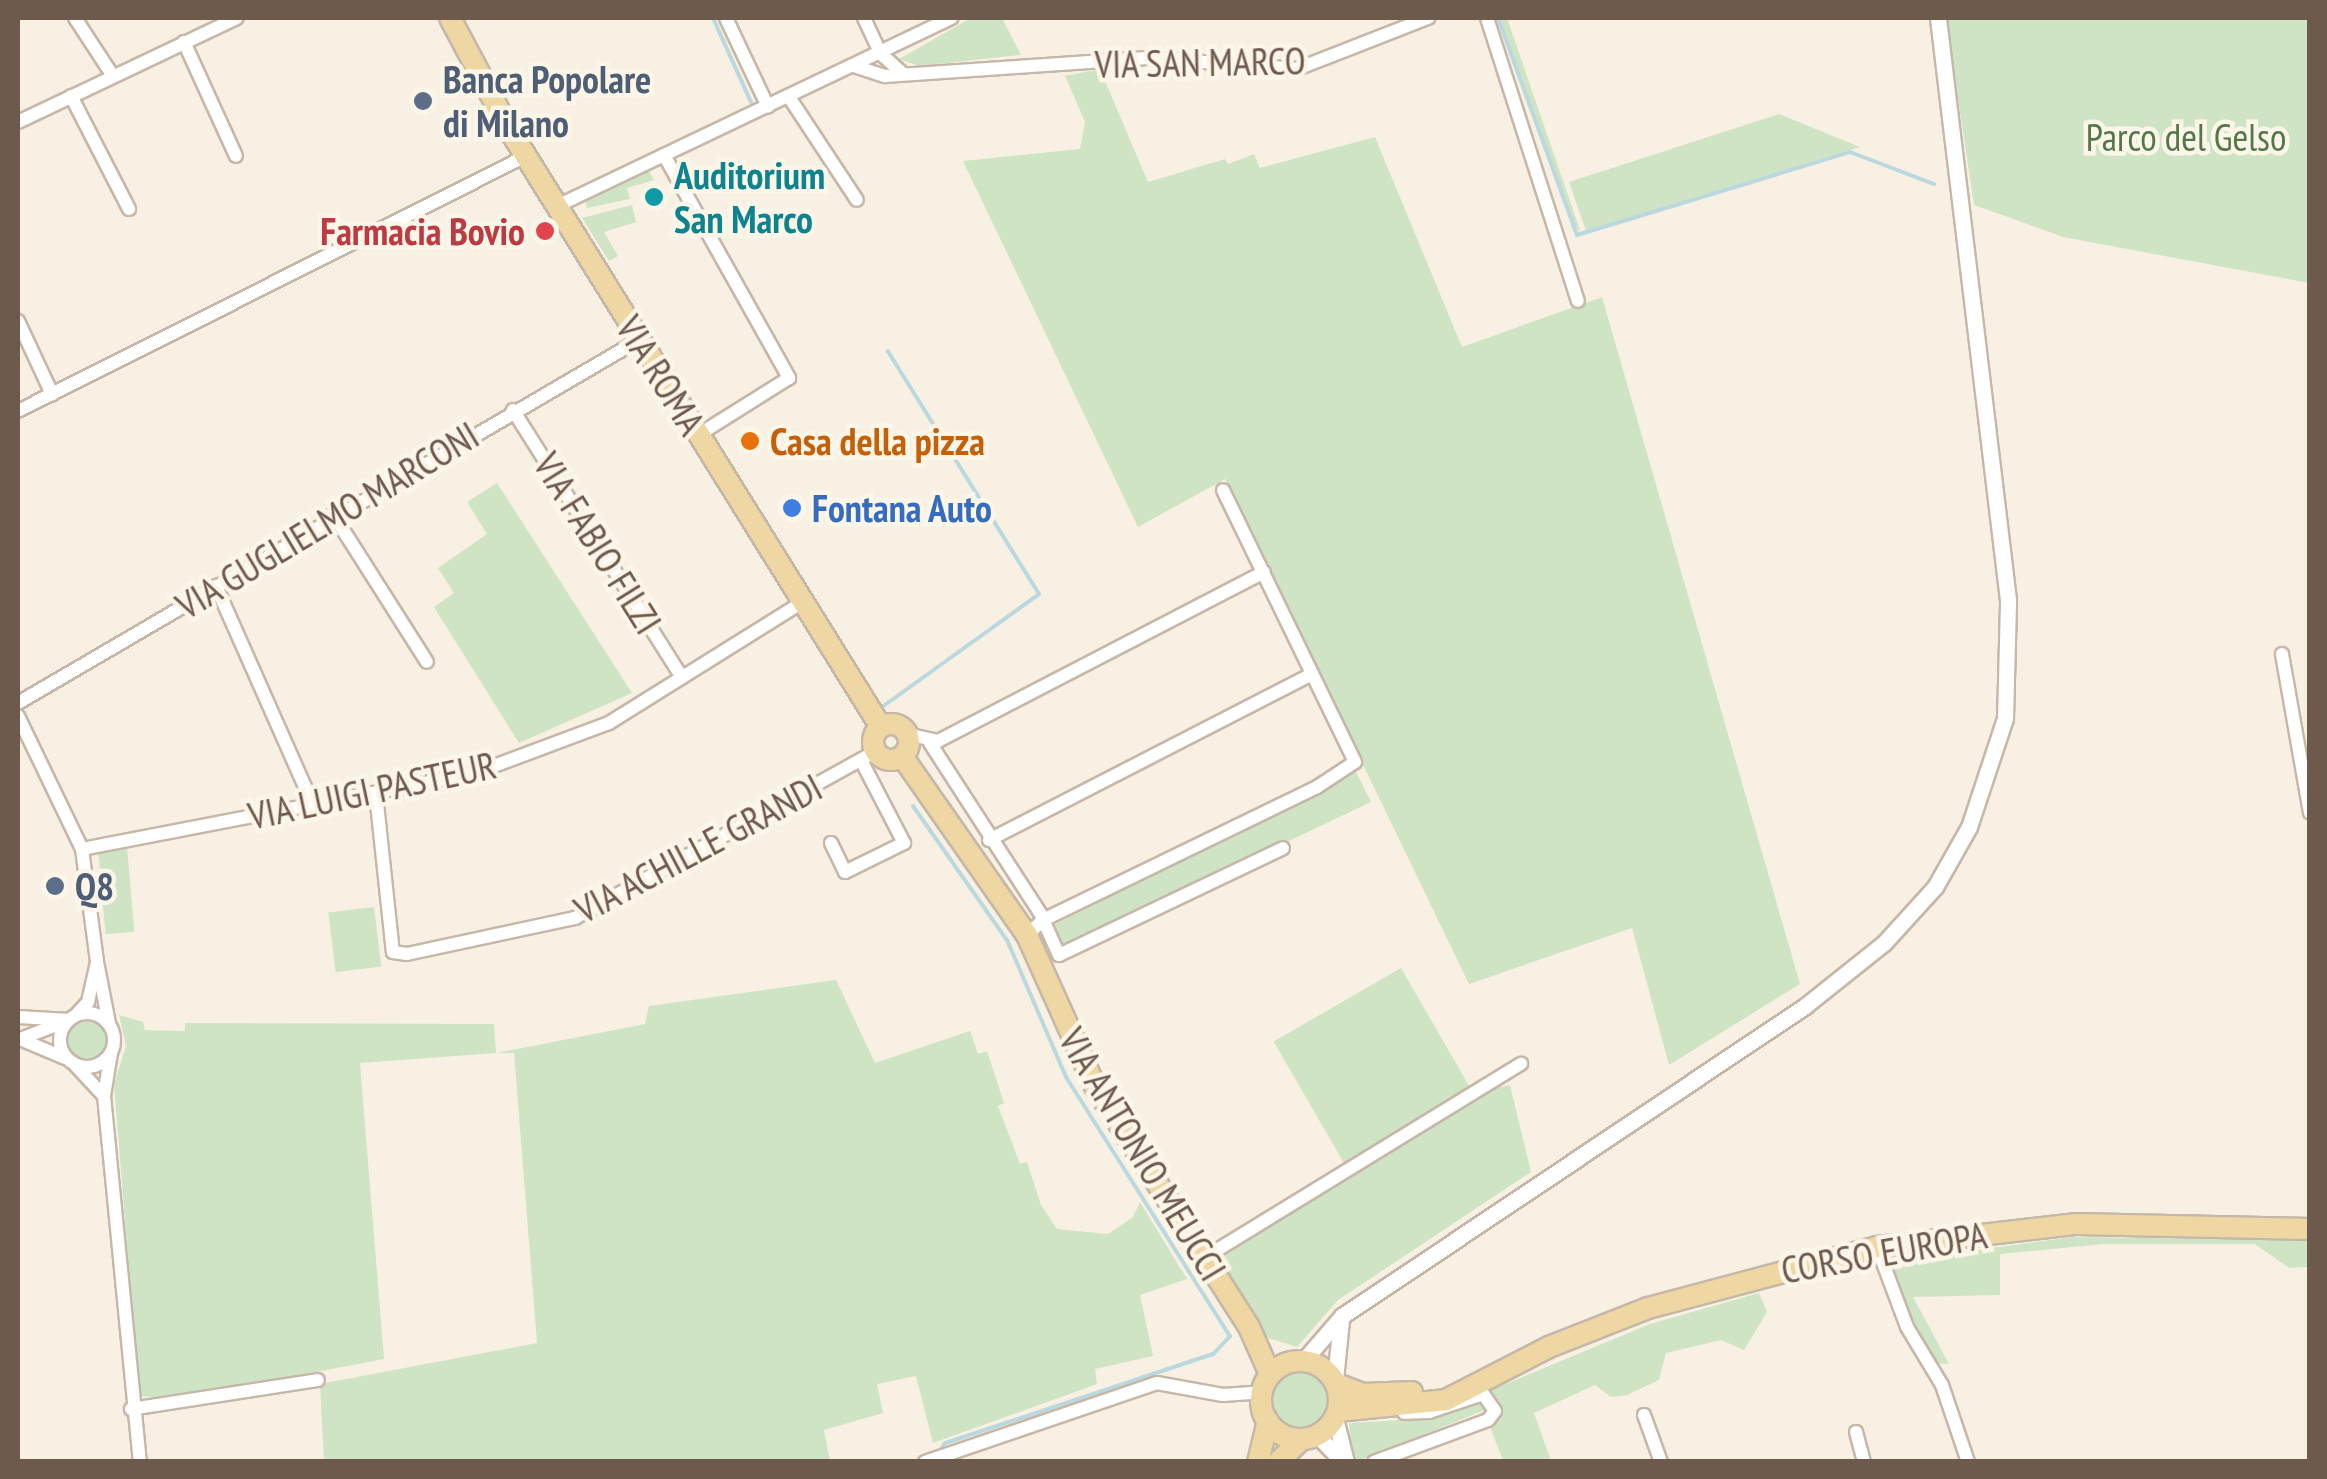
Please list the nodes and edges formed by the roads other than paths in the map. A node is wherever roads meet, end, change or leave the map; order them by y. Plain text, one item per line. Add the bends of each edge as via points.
1 (75, 18) edge
2 (237, 18) edge
3 (450, 18) edge
4 (726, 18) edge
5 (864, 18) edge
6 (952, 18) edge
7 (1428, 18) edge
8 (1487, 18) edge
9 (1938, 18) edge
10 (184, 42) junction
11 (880, 53) junction
12 (854, 66) junction
13 (903, 74) junction
14 (114, 76) junction
15 (71, 96) junction
16 (790, 97) junction
17 (768, 107) junction
18 (18, 122) edge
19 (664, 155) junction
20 (236, 156) dead end
21 (526, 156) junction
22 (857, 200) dead end
23 (557, 206) junction
24 (129, 209) dead end
25 (1578, 302) dead end
26 (18, 321) edge
27 (639, 340) junction
28 (52, 394) junction
29 (513, 410) junction
30 (18, 411) edge
31 (698, 436) junction
32 (1223, 490) dead end
33 (333, 514) junction
34 (1264, 572) junction
35 (216, 586) junction
36 (803, 602) junction
37 (2282, 654) dead end
38 (427, 662) dead end
39 (1312, 674) junction
40 (682, 676) junction
41 (18, 703) edge
42 (18, 716) edge
43 (881, 727) junction
44 (907, 734) junction
45 (930, 743) junction
46 (868, 755) junction
47 (902, 756) junction
48 (376, 794) junction
49 (314, 807) junction
50 (2310, 813) edge
51 (989, 840) junction
52 (830, 843) dead end
53 (1283, 848) dead end
54 (82, 849) junction
55 (1043, 920) junction
56 (1026, 935) junction
57 (96, 962) junction
58 (18, 1017) edge
59 (72, 1018) junction
60 (109, 1023) junction
61 (19, 1039) edge
62 (112, 1053) junction
63 (70, 1061) junction
64 (1521, 1064) dead end
65 (104, 1096) junction
66 (2310, 1229) edge
67 (1876, 1247) junction
68 (1204, 1258) junction
69 (1342, 1316) junction
70 (1249, 1328) junction
71 (1302, 1360) junction
72 (318, 1380) dead end
73 (1478, 1381) junction
74 (1336, 1382) junction
75 (1266, 1383) junction
76 (1388, 1408) junction
77 (131, 1409) junction
78 (1337, 1414) junction
79 (1644, 1416) dead end
80 (1268, 1421) junction
81 (1856, 1432) dead end
82 (1310, 1437) junction
83 (936, 1458) edge
84 (140, 1462) edge
85 (1258, 1462) edge
86 (1278, 1462) edge
87 (1344, 1462) edge
88 (1374, 1462) edge
89 (1661, 1462) edge
90 (1864, 1462) edge
91 (1968, 1462) edge

1 - 14 street
2 - 10 street
3 - 21 main road, VIA ROMA
4 - 17 street
5 - 11 street
6 - 11 street
7 - 13 street, VIA SAN MARCO via 1297,68 1151,58
8 - 25 street
9 - 69 street via 2010,659 2005,718 1969,828 1935,888 1884,942 1804,1006
10 - 14 street
10 - 20 street
11 - 12 street
11 - 13 street
12 - 13 street, VIA SAN MARCO via 869,75
12 - 16 street
14 - 15 street
15 - 18 street
15 - 24 street
16 - 17 street
16 - 22 street
17 - 19 street
19 - 23 street
19 - 31 street via 790,378
21 - 23 main road, VIA ROMA
21 - 28 street
23 - 27 main road, VIA ROMA
26 - 28 street
27 - 29 street, VIA GUGLIELMO MARCONI
27 - 31 main road, VIA ROMA
28 - 30 street
29 - 33 street, VIA GUGLIELMO MARCONI
29 - 40 street, VIA FABIO FILZI
31 - 36 main road, VIA ROMA
32 - 34 street
33 - 35 street, VIA GUGLIELMO MARCONI
33 - 38 street
34 - 39 street
34 - 45 street
35 - 41 street, VIA GUGLIELMO MARCONI
35 - 49 street
36 - 40 street, VIA LUIGI PASTEUR
36 - 43 main road, VIA ROMA
37 - 50 street
39 - 51 street
39 - 55 street via 1355,762 1318,787
40 - 48 street, VIA LUIGI PASTEUR via 609,723 475,773
42 - 54 street
43 - 44 main road via 898,726
43 - 46 main road
44 - 45 street
44 - 47 main road
45 - 51 street
46 - 47 main road
46 - 48 street, VIA ACHILLE GRANDI via 575,918 406,954 393,952
46 - 52 street, VIA ACHILLE GRANDI via 904,842 845,872
47 - 56 main road, VIA ANTONIO MEUCCI
48 - 49 street, VIA LUIGI PASTEUR
49 - 54 street, VIA LUIGI PASTEUR
51 - 55 street
53 - 55 street via 1064,956
54 - 57 street
55 - 56 street
56 - 68 main road, VIA ANTONIO MEUCCI via 1095,1086
57 - 59 street via 88,1002
57 - 60 street
58 - 59 street
59 - 60 street via 96,1014
59 - 61 street
59 - 63 street via 60,1042
60 - 62 street
61 - 63 street
62 - 63 street via 91,1068
62 - 65 street
63 - 65 street
64 - 68 street
65 - 77 street
66 - 67 main road, CORSO EUROPA via 2078,1224
67 - 73 main road, CORSO EUROPA via 1648,1308
67 - 91 street via 1907,1326 1942,1385
68 - 70 main road, VIA ANTONIO MEUCCI
69 - 71 street
69 - 74 street via 1334,1338
70 - 71 main road, VIA ANTONIO MEUCCI
70 - 75 main road, VIA ANTONIO MEUCCI
71 - 74 main road
71 - 75 main road
72 - 77 street
73 - 74 main road, CORSO EUROPA via 1391,1394
73 - 76 main road, CORSO EUROPA via 1446,1400
74 - 78 main road
75 - 80 main road
75 - 83 street via 1243,1397 1157,1382
76 - 78 main road, CORSO EUROPA
76 - 88 street via 1430,1412 1483,1394 1494,1411 1488,1420
77 - 84 street
78 - 82 main road
78 - 87 street
79 - 89 street
80 - 82 main road
80 - 85 main road
81 - 90 street
82 - 86 main road
82 - 87 street

